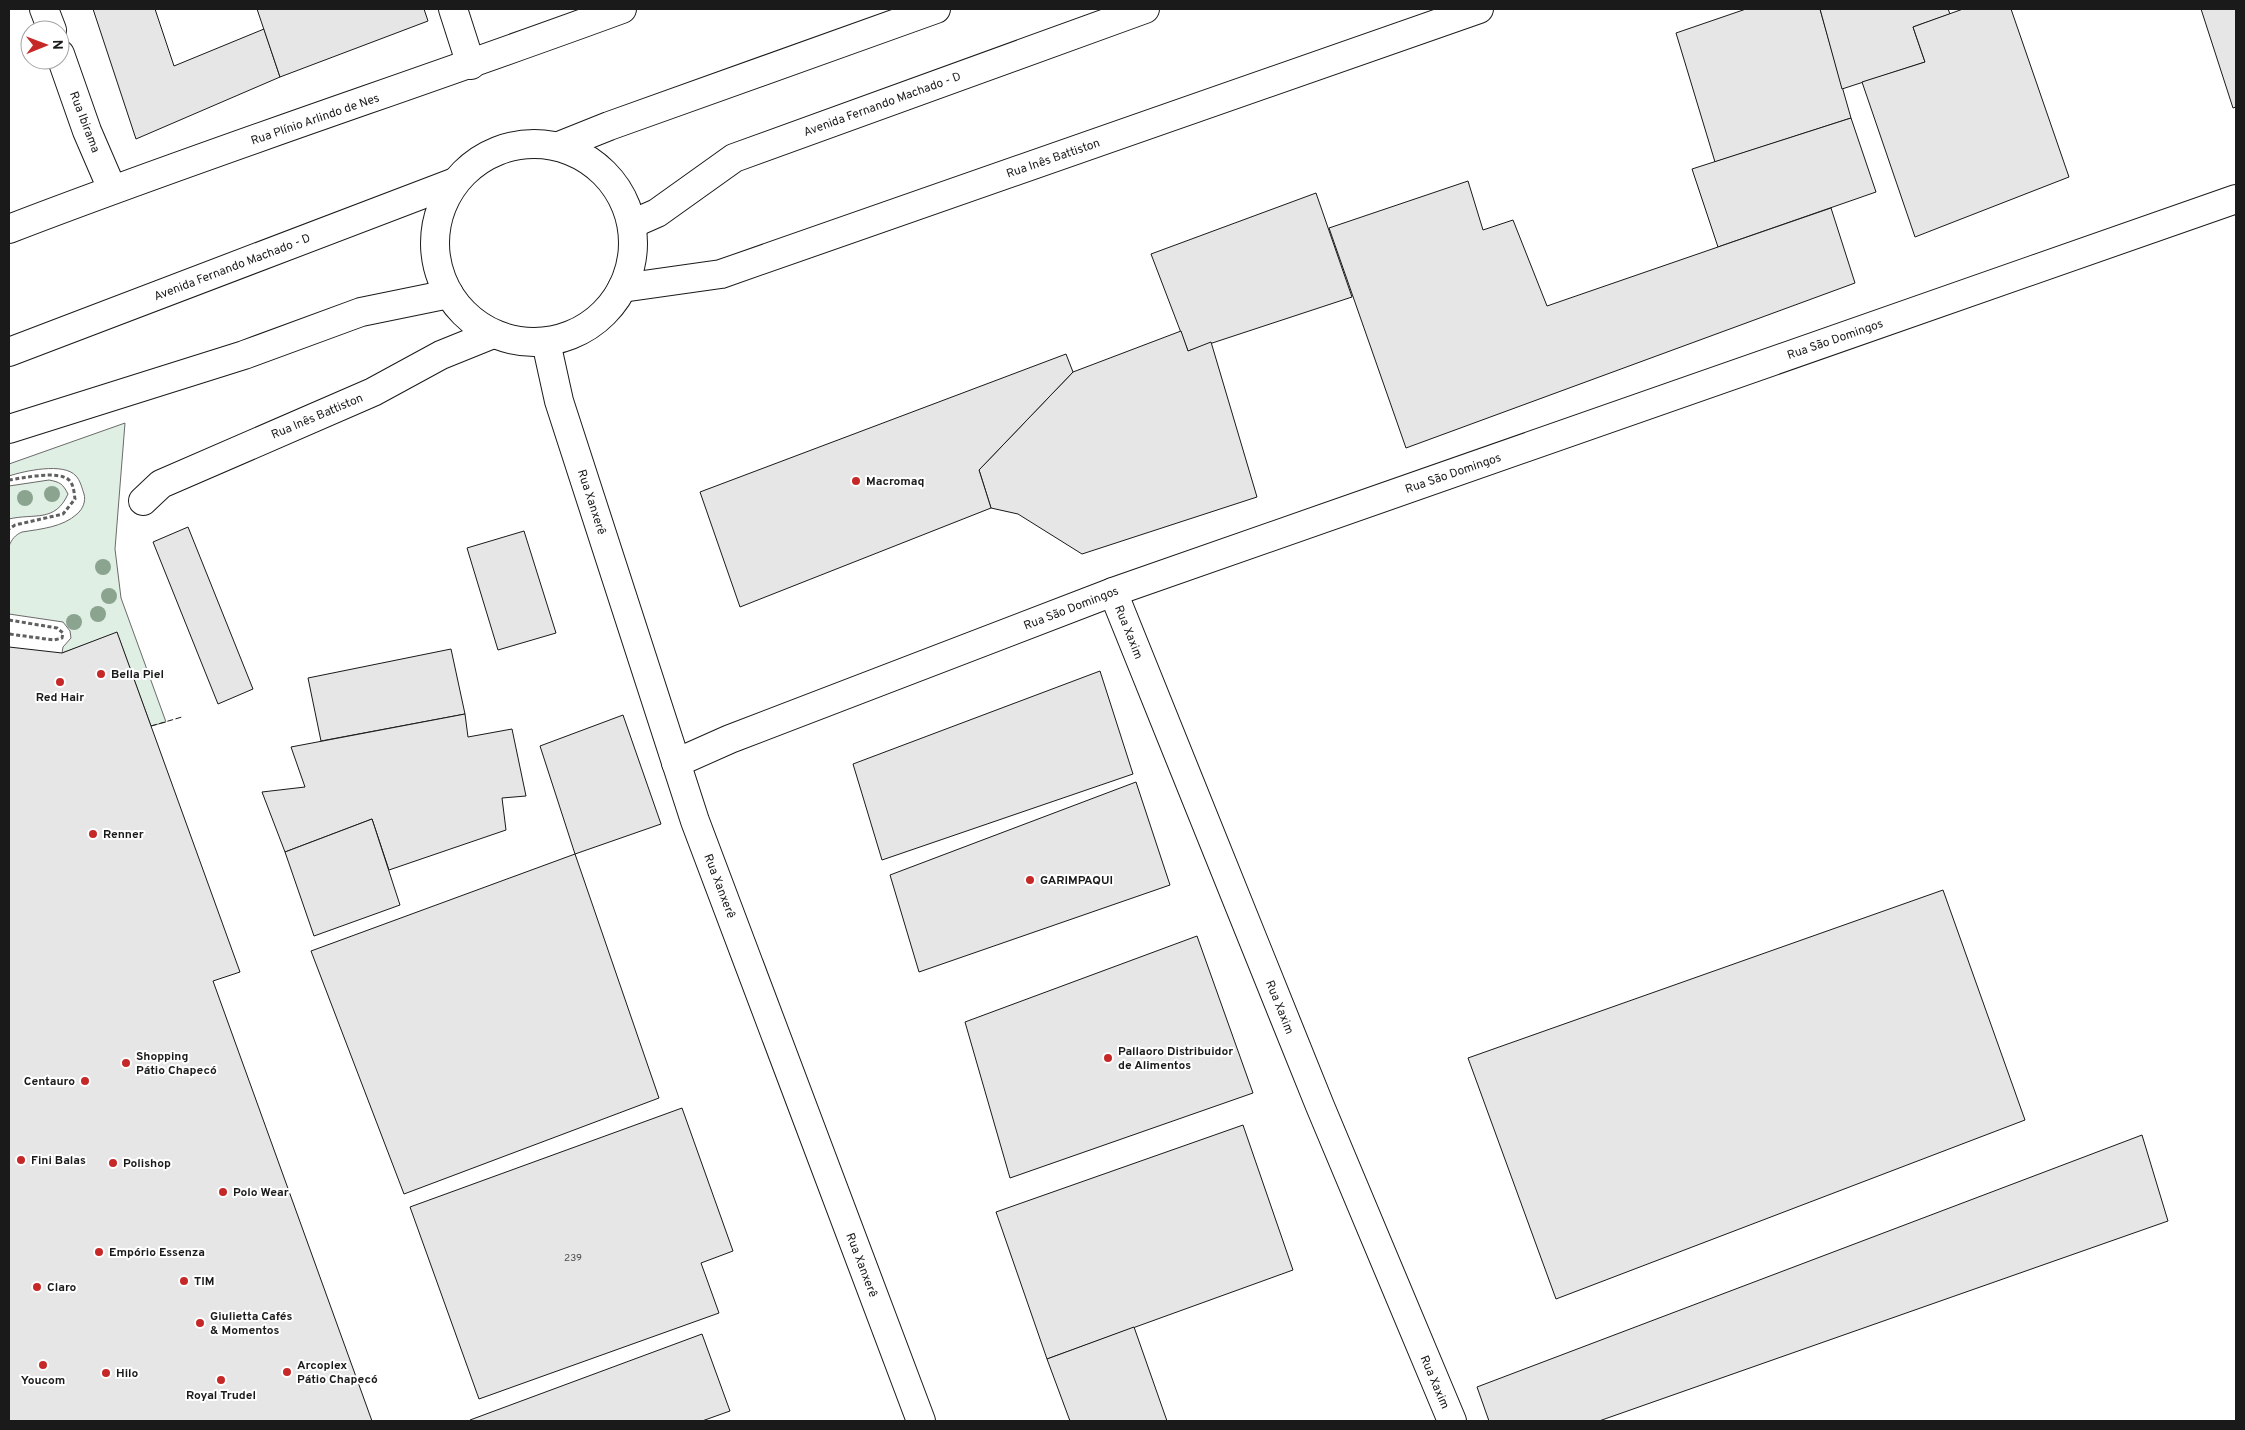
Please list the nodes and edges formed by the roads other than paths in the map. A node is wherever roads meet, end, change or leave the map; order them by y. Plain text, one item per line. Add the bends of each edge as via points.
1 (454, 9) edge
2 (622, 9) edge
3 (936, 9) edge
4 (1145, 9) edge
5 (1479, 9) edge
6 (471, 65) junction
7 (66, 70) edge
8 (559, 146) junction
9 (455, 182) junction
10 (112, 189) junction
11 (2236, 199) edge
12 (632, 224) junction
13 (9, 229) edge
14 (622, 288) junction
15 (449, 294) junction
16 (493, 334) junction
17 (546, 342) junction
18 (9, 352) edge
19 (9, 429) edge
20 (142, 501) dead end
21 (1113, 592) junction
22 (676, 763) junction
23 (921, 1421) edge
24 (1452, 1421) edge

1 - 6 main road
2 - 6 main road, Rua Plínio Arlindo de Nes
3 - 8 main road
4 - 12 main road, Avenida Fernando Machado - D via 734,158 657,213
5 - 14 main road, Rua Inês Battiston via 721,274
6 - 10 main road, Rua Plínio Arlindo de Nes
7 - 10 main road, Rua Ibirama
8 - 9 main road via 529,144 501,148
8 - 12 main road via 576,152 607,175 627,206
9 - 15 main road via 441,208 435,237 437,266
9 - 18 main road, Avenida Fernando Machado - D
10 - 13 main road, Rua Plínio Arlindo de Nes
11 - 21 main road, Rua São Domingos
12 - 14 main road via 632,257
14 - 17 main road via 603,314 577,333
15 - 16 main road via 468,318
15 - 19 main road via 362,312 244,355
16 - 17 main road via 519,342
16 - 20 main road, Rua Inês Battiston via 441,355 373,392 161,484
17 - 22 main road, Rua Xanxerê via 559,401
21 - 22 main road, Rua São Domingos
21 - 24 main road, Rua Xaxim via 1320,1106
22 - 23 main road, Rua Xanxerê

